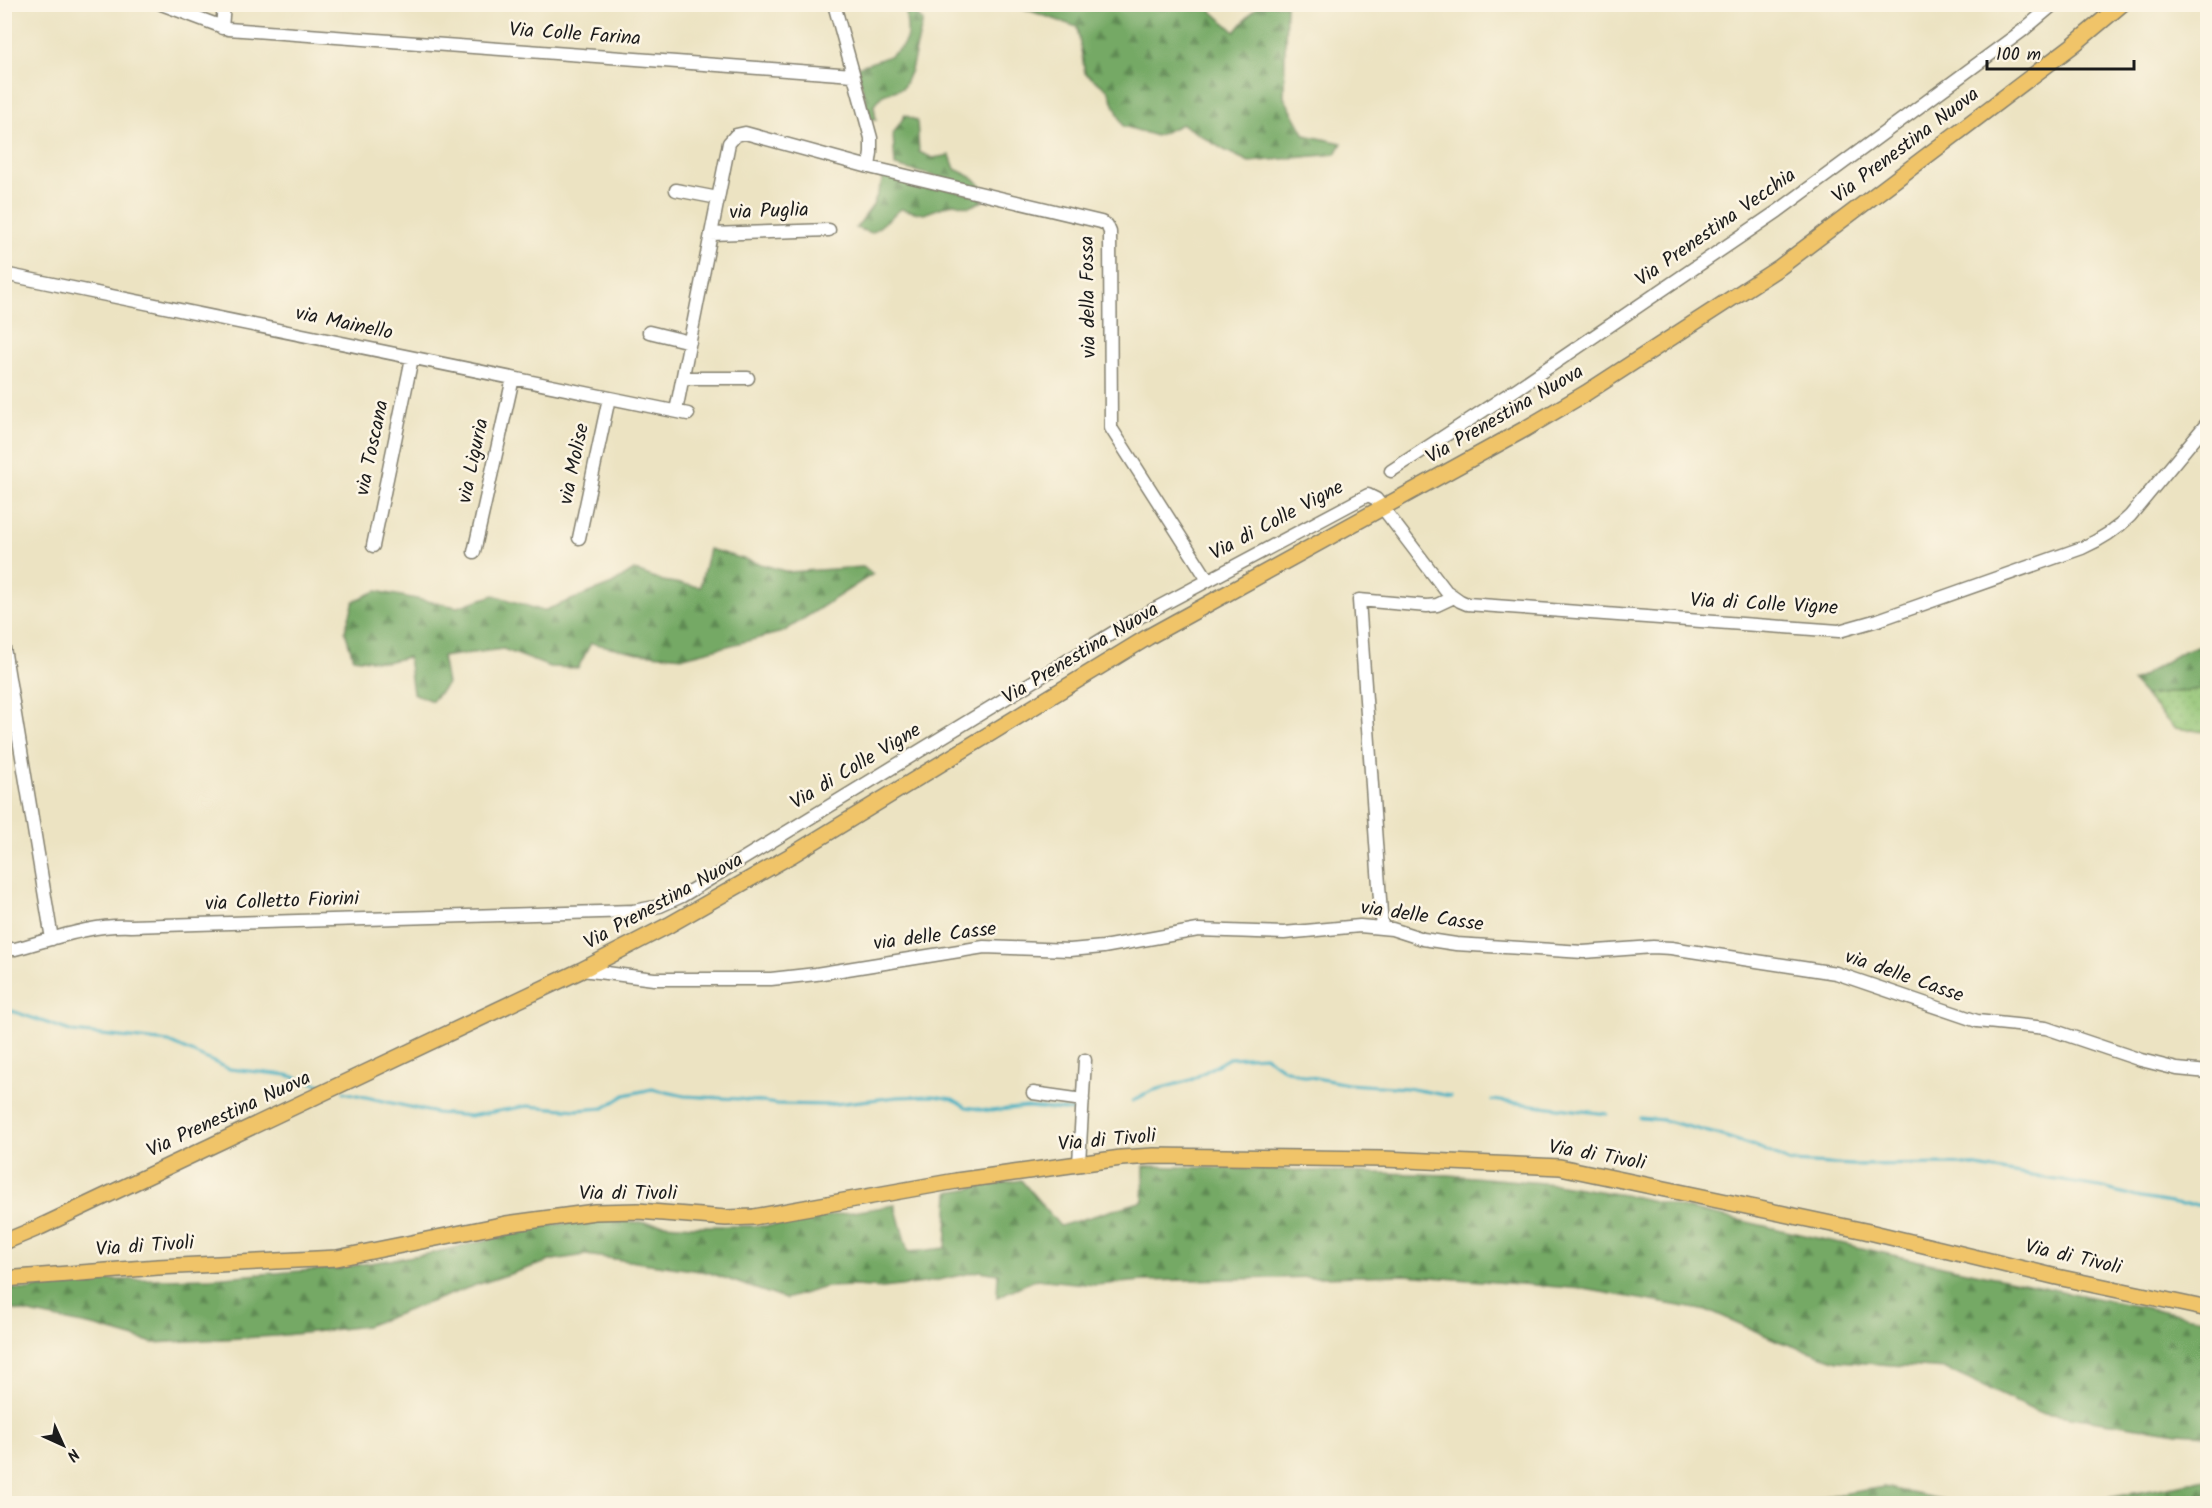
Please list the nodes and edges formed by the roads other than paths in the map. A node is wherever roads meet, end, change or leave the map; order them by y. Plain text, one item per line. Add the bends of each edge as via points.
1 (161, 4) edge
2 (224, 4) edge
3 (834, 4) edge
4 (2054, 4) edge
5 (2122, 4) edge
6 (222, 28) junction
7 (853, 75) junction
8 (736, 135) joint
9 (869, 167) junction
10 (676, 190) dead end
11 (718, 198) junction
12 (829, 230) dead end
13 (711, 234) junction
14 (4, 274) edge
15 (649, 332) dead end
16 (690, 342) junction
17 (412, 358) junction
18 (513, 378) junction
19 (683, 378) junction
20 (748, 378) dead end
21 (609, 398) junction
22 (2208, 423) edge
23 (1390, 471) dead end
24 (1383, 508) junction
25 (579, 538) dead end
26 (373, 546) dead end
27 (474, 552) dead end
28 (1208, 580) junction
29 (1454, 597) junction
30 (4, 648) edge
31 (4, 726) edge
32 (18, 728) junction
33 (515, 915) joint
34 (1382, 928) junction
35 (52, 939) junction
36 (4, 949) edge
37 (582, 970) junction
38 (1085, 1060) dead end
39 (2208, 1072) edge
40 (1033, 1094) dead end
41 (1083, 1100) junction
42 (1079, 1163) junction
43 (4, 1242) edge
44 (4, 1279) edge
45 (2208, 1309) edge

1 - 6 street, Via Colle Farina
2 - 6 street
3 - 7 street
4 - 23 street, Via Prenestina Vecchia via 1778,211
5 - 24 main road, Via Prenestina Nuova via 1766,277 1574,401
6 - 7 street, Via Colle Farina
7 - 9 street via 871,138
8 - 9 street, via della Fossa via 745,134
8 - 11 street, via Mainello via 729,143
9 - 28 street, via della Fossa via 1107,225 1111,428
10 - 11 street
11 - 13 street, via Mainello
12 - 13 street, via Puglia
13 - 16 street, via Mainello
14 - 17 street, via Mainello
15 - 16 street
16 - 19 street, via Mainello
17 - 18 street, via Mainello
17 - 26 street, via Toscana
18 - 21 street, via Mainello
18 - 27 street, via Liguria
19 - 20 street
19 - 21 street, via Mainello via 682,413
21 - 25 street, via Molise
22 - 29 street, Via di Colle Vigne via 2130,516 2104,537 1854,628 1826,631 1487,606 1467,604
24 - 28 street, Via di Colle Vigne via 1374,497 1365,496
24 - 29 street
24 - 37 main road, Via Prenestina Nuova via 1148,637 790,856 669,926
28 - 33 street, Via di Colle Vigne via 1134,620 674,900 633,911
29 - 34 street via 1427,606 1359,600
30 - 32 street
31 - 32 street
32 - 35 street
33 - 35 street, via Colletto Fiorini via 114,925
34 - 37 street, via delle Casse via 1284,933 1202,930 1070,950 978,948 771,979 654,980
34 - 39 street, via delle Casse via 1456,945 1583,952 1671,948 1836,973 1977,1021 2046,1028 2140,1060
35 - 36 street, via Colletto Fiorini
37 - 43 main road, Via Prenestina Nuova
38 - 41 street
40 - 41 street
41 - 42 street
42 - 44 main road, Via di Tivoli via 754,1217 595,1212 513,1223 337,1258
42 - 45 main road, Via di Tivoli via 1154,1156 1384,1159 1560,1167

